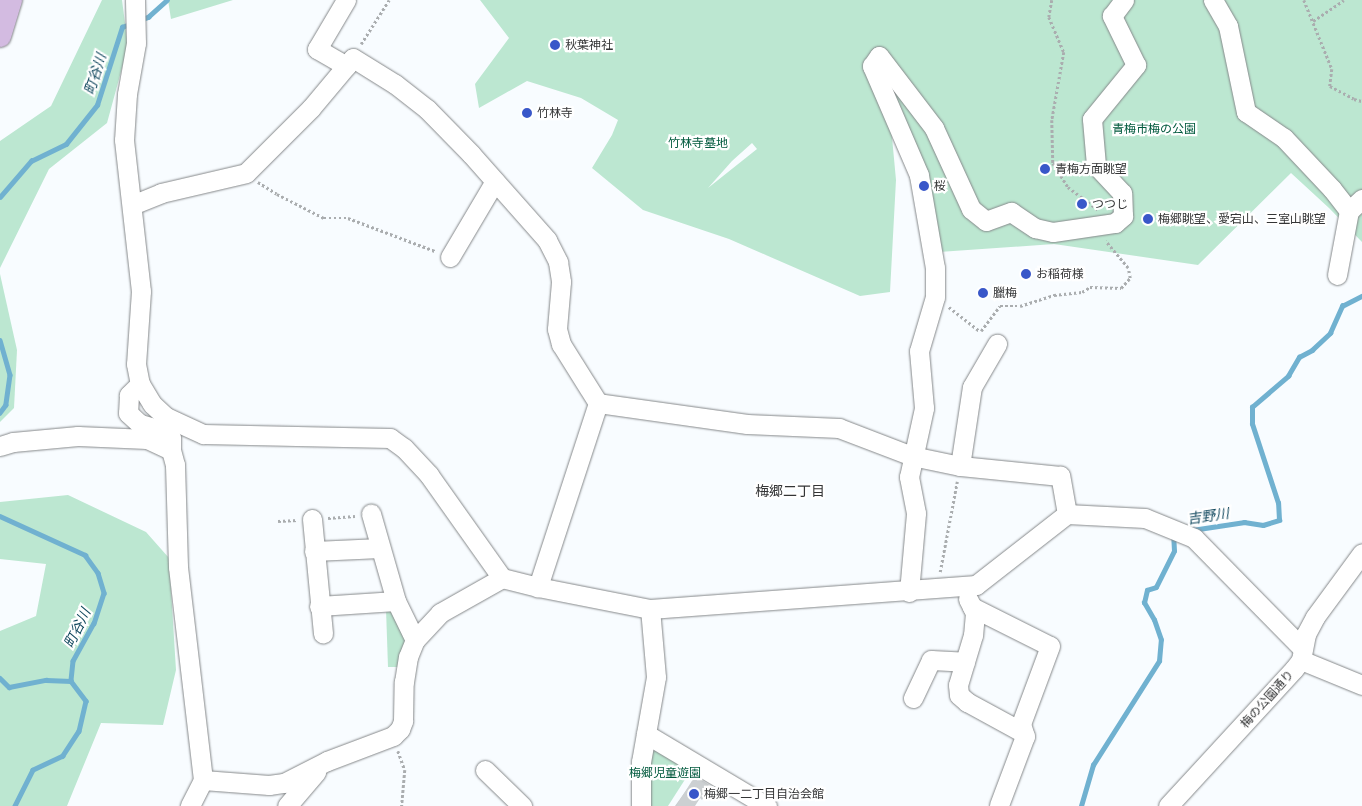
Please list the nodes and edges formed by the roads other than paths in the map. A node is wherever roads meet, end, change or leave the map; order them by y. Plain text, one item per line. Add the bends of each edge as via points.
1 (11, 0) edge
2 (135, 0) edge
3 (346, 0) edge
4 (1124, 0) edge
5 (1213, 0) edge
6 (0, 36) edge
7 (349, 62) junction
8 (495, 181) junction
9 (132, 205) junction
10 (1356, 205) edge
11 (450, 257) road end
12 (1337, 275) dead end
13 (998, 344) road end
14 (140, 384) junction
15 (598, 403) junction
16 (0, 446) edge
17 (171, 450) junction
18 (912, 456) junction
19 (960, 466) junction
20 (371, 514) dead end
21 (1067, 514) junction
22 (312, 519) dead end
23 (380, 548) junction
24 (314, 551) junction
25 (1362, 553) edge
26 (502, 578) junction
27 (538, 587) junction
28 (962, 587) junction
29 (909, 592) junction
30 (396, 600) junction
31 (319, 606) junction
32 (972, 607) junction
33 (650, 609) junction
34 (323, 633) dead end
35 (415, 640) junction
36 (1302, 654) junction
37 (965, 662) junction
38 (1362, 685) edge
39 (913, 698) dead end
40 (1022, 732) junction
41 (646, 734) junction
42 (327, 760) junction
43 (485, 770) dead end
44 (203, 780) junction
45 (998, 805) dead end
46 (190, 806) edge
47 (287, 806) edge
48 (522, 806) edge
49 (641, 806) edge
50 (767, 806) edge
51 (1168, 806) edge

1 - 6 main road
2 - 9 street via 136,43 127,94 124,140
3 - 7 street via 317,49
4 - 18 street via 1112,16 1136,65 1092,119 1096,165 1122,193 1123,216 1115,223 1053,232 1035,228 1011,212 986,220 971,209 934,128 879,56 872,66 919,175 935,268 935,297 919,351 924,408
5 - 10 street via 1228,26 1246,112 1284,138 1332,189
7 - 8 street via 395,84 427,109
7 - 9 street via 310,108 246,173 161,193
8 - 11 street
8 - 15 street via 547,240 558,262 561,282 557,329 561,344
9 - 14 street via 141,291 136,364
10 - 12 street
13 - 19 street via 972,387
14 - 17 street via 129,394 128,413 140,424 161,430 171,438
14 - 26 street via 157,410 203,434 390,438 430,476
15 - 18 street via 747,424 839,428
15 - 27 street
16 - 17 street via 78,436 147,439
17 - 44 street via 175,465 178,567
18 - 19 street
18 - 29 street via 909,477 916,513
19 - 21 street via 1060,476
20 - 23 street
21 - 28 street via 976,585
21 - 36 street via 1145,518 1194,538
22 - 24 street
23 - 24 street
23 - 30 street
24 - 31 street
25 - 36 street, 梅の公園通り via 1315,617
26 - 27 street
26 - 35 street via 440,613
27 - 33 street
28 - 29 street
28 - 32 street
29 - 33 street
30 - 31 street
30 - 35 street
31 - 34 street
32 - 37 street via 975,613 973,636
32 - 40 street via 1050,646 1021,724
33 - 41 street via 656,677
35 - 42 street via 408,657 400,729 393,736
36 - 38 street
36 - 51 street, 梅の公園通り via 1284,681
37 - 39 street via 931,660
37 - 40 street via 958,685 962,699
40 - 45 street via 1025,736
41 - 49 street via 641,762
41 - 50 street
42 - 44 street via 284,783 269,785
42 - 47 street
43 - 48 street
44 - 46 street

